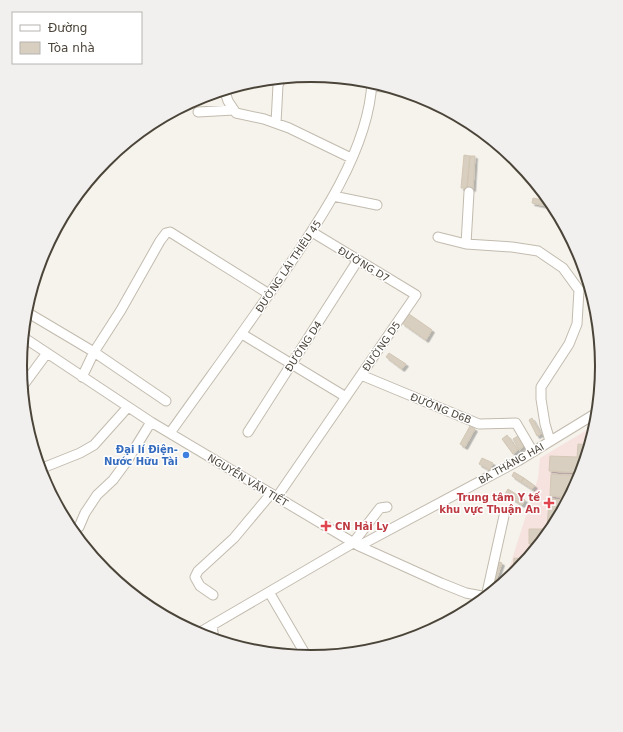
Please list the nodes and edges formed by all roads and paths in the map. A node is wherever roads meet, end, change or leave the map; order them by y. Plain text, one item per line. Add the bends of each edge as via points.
1 (279, 84) edge
2 (371, 88) edge
3 (226, 95) edge
4 (234, 110) junction
5 (198, 112) dead end
6 (276, 123) junction
7 (351, 158) junction
8 (469, 192) dead end
9 (334, 196) junction
10 (377, 205) dead end
11 (312, 232) junction
12 (438, 237) dead end
13 (466, 244) junction
14 (358, 260) junction
15 (269, 294) junction
16 (416, 295) joint
17 (31, 313) edge
18 (242, 334) junction
19 (28, 341) edge
20 (94, 352) junction
21 (47, 353) junction
22 (292, 364) junction
23 (361, 375) junction
24 (82, 376) junction
25 (28, 379) edge
26 (346, 397) junction
27 (166, 401) dead end
28 (128, 407) junction
29 (592, 416) edge
30 (151, 422) junction
31 (248, 432) dead end
32 (170, 433) junction
33 (550, 441) junction
34 (533, 452) junction
35 (46, 467) edge
36 (274, 496) junction
37 (387, 506) dead end
38 (504, 516) dead end
39 (80, 528) dead end
40 (356, 544) junction
41 (488, 590) edge
42 (269, 592) junction
43 (213, 595) dead end
44 (480, 596) edge
45 (212, 625) junction
46 (204, 629) edge
47 (213, 633) edge
48 (303, 650) edge

1 - 6 street
2 - 7 street, ĐƯỜNG LÁI THIÊU 45 via 364,124
3 - 4 street
4 - 5 street
4 - 6 street via 236,113
6 - 7 street
7 - 9 street, ĐƯỜNG LÁI THIÊU 45
8 - 13 street
9 - 10 street
9 - 11 street, ĐƯỜNG LÁI THIÊU 45
11 - 14 street, ĐƯỜNG D7
11 - 15 street, ĐƯỜNG LÁI THIÊU 45
12 - 13 street
13 - 33 street via 538,251 563,268 579,290 577,324 569,344 542,388 542,405
14 - 16 street, ĐƯỜNG D7
14 - 22 street, ĐƯỜNG D4
15 - 18 street, ĐƯỜNG LÁI THIÊU 45
15 - 20 street via 170,232 166,233
16 - 23 street, ĐƯỜNG D5
17 - 20 street
18 - 22 street
18 - 32 street, ĐƯỜNG LÁI THIÊU 45
19 - 21 street, NGUYỄN VĂN TIẾT
20 - 24 street
20 - 27 street
21 - 24 street, NGUYỄN VĂN TIẾT
21 - 25 street
22 - 26 street
22 - 31 street, ĐƯỜNG D4
23 - 26 street, ĐƯỜNG D5
23 - 34 street, ĐƯỜNG D6B via 479,424 516,423
24 - 28 street, NGUYỄN VĂN TIẾT
26 - 36 street, ĐƯỜNG D5
28 - 30 street, NGUYỄN VĂN TIẾT
28 - 35 street via 94,445
29 - 33 street, BA THÁNG HAI
30 - 32 street, NGUYỄN VĂN TIẾT
30 - 39 street via 127,461 85,513
32 - 36 street, NGUYỄN VĂN TIẾT
33 - 34 street, BA THÁNG HAI
34 - 40 street, BA THÁNG HAI
36 - 40 street, NGUYỄN VĂN TIẾT
36 - 43 street, ĐƯỜNG D5 via 198,571 195,577 198,582
37 - 40 street via 380,508
38 - 41 street
40 - 42 street, BA THÁNG HAI
40 - 44 street, NGUYỄN VĂN TIẾT via 441,583
42 - 45 street, BA THÁNG HAI
42 - 48 street
45 - 46 street, BA THÁNG HAI
45 - 47 street

